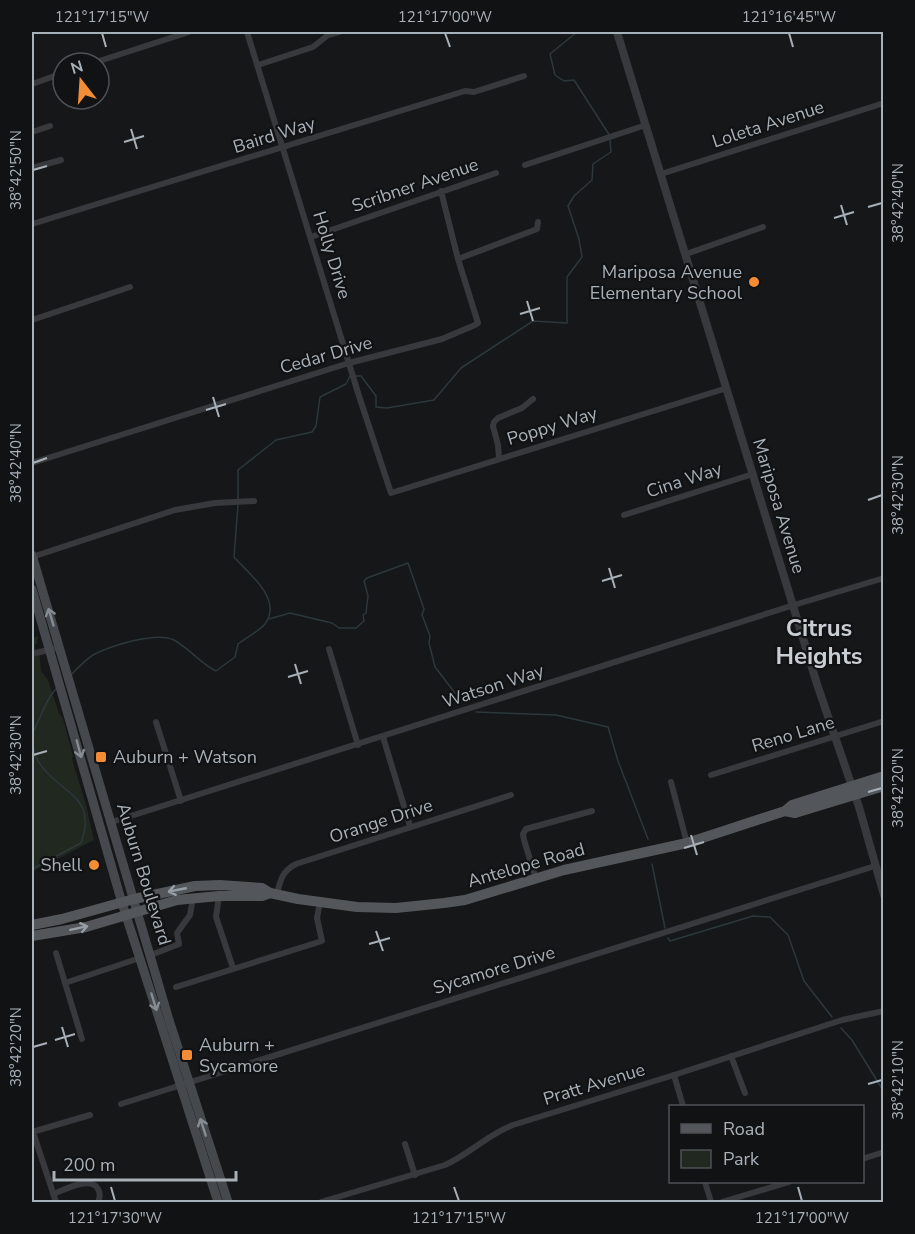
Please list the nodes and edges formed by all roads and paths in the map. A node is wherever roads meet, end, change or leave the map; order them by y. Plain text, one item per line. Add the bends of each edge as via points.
1 (189, 32) edge
2 (247, 32) edge
3 (339, 32) edge
4 (617, 32) edge
5 (111, 57) edge
6 (258, 64) junction
7 (524, 76) dead end
8 (51, 77) edge
9 (32, 84) edge
10 (884, 103) edge
11 (646, 125) junction
12 (50, 126) dead end
13 (32, 132) edge
14 (283, 148) junction
15 (61, 160) dead end
16 (525, 165) dead end
17 (32, 166) edge
18 (496, 173) dead end
19 (661, 174) junction
20 (441, 191) junction
21 (538, 222) dead end
22 (32, 225) edge
23 (764, 227) dead end
24 (311, 237) junction
25 (686, 254) junction
26 (458, 259) junction
27 (129, 287) dead end
28 (32, 320) edge
29 (349, 363) junction
30 (727, 388) junction
31 (532, 399) dead end
32 (499, 458) junction
33 (32, 463) edge
34 (753, 474) junction
35 (389, 488) joint
36 (254, 501) dead end
37 (624, 515) dead end
38 (32, 556) edge
39 (884, 578) edge
40 (32, 589) edge
41 (794, 605) junction
42 (328, 648) dead end
43 (55, 649) junction
44 (32, 654) edge
45 (884, 721) edge
46 (156, 722) dead end
47 (835, 736) junction
48 (383, 737) junction
49 (358, 745) junction
50 (711, 775) dead end
51 (884, 776) edge
52 (671, 782) dead end
53 (884, 786) edge
54 (853, 790) junction
55 (511, 795) dead end
56 (181, 801) junction
57 (592, 811) dead end
58 (112, 822) junction
59 (410, 826) junction
60 (687, 843) junction
61 (875, 866) junction
62 (536, 879) junction
63 (274, 894) junction
64 (884, 895) edge
65 (219, 896) junction
66 (193, 898) junction
67 (134, 899) junction
68 (320, 902) junction
69 (122, 903) junction
70 (137, 910) junction
71 (126, 915) junction
72 (32, 925) edge
73 (32, 936) edge
74 (56, 953) dead end
75 (151, 955) junction
76 (140, 958) junction
77 (233, 968) junction
78 (65, 983) junction
79 (176, 987) dead end
80 (884, 1011) edge
81 (82, 1039) dead end
82 (732, 1056) junction
83 (674, 1075) junction
84 (184, 1084) junction
85 (745, 1093) dead end
86 (121, 1104) dead end
87 (682, 1105) edge
88 (90, 1114) dead end
89 (32, 1132) edge
90 (405, 1144) dead end
91 (884, 1152) edge
92 (864, 1158) edge
93 (415, 1175) junction
94 (705, 1183) edge
95 (772, 1184) edge
96 (53, 1194) junction
97 (747, 1195) junction
98 (56, 1203) edge
99 (98, 1203) edge
100 (218, 1203) edge
101 (228, 1203) edge
102 (321, 1203) edge
103 (711, 1203) edge
104 (722, 1203) edge
105 (750, 1203) edge

1 - 5 street
2 - 6 street, Holly Drive
3 - 6 street via 313,47
4 - 11 street, Mariposa Avenue
6 - 14 street, Holly Drive
7 - 14 street, Baird Way
8 - 9 street
10 - 19 street, Loleta Avenue
11 - 16 street
11 - 19 street, Mariposa Avenue
12 - 13 street
14 - 22 street, Baird Way
14 - 24 street, Holly Drive
15 - 17 street
18 - 20 street, Scribner Avenue
19 - 25 street, Mariposa Avenue
20 - 24 street, Scribner Avenue
20 - 26 street
21 - 26 street via 537,229
23 - 25 street
24 - 29 street, Holly Drive
25 - 30 street, Mariposa Avenue
26 - 29 street, Cedar Drive via 478,324 442,339
27 - 28 street
29 - 33 street, Cedar Drive
29 - 35 street, Holly Drive
30 - 32 street, Poppy Way
30 - 34 street, Mariposa Avenue
31 - 32 street via 494,422
32 - 35 street, Poppy Way via 406,489 391,493
34 - 37 street, Cina Way
34 - 41 street, Mariposa Avenue
36 - 38 street via 175,510
43 -> 38 main road, Auburn Boulevard
39 - 41 street, Watson Way
40 - 43 main road, Auburn Boulevard
41 - 47 street, Mariposa Avenue
41 - 48 street, Watson Way
42 - 49 street
43 - 44 street
43 - 58 main road, Auburn Boulevard via 71,685
43 -> 69 main road, Auburn Boulevard via 59,682
45 - 47 street, Reno Lane
46 - 56 street
47 - 50 street, Reno Lane
47 - 54 street, Mariposa Avenue
48 - 49 street, Watson Way
48 - 59 street
49 - 56 street, Watson Way
51 - 54 main road, Antelope Road
52 - 60 street
53 - 54 main road, Antelope Road
54 - 60 main road, Antelope Road via 795,813 785,811
54 - 61 street, Mariposa Avenue
55 - 59 street, Orange Drive
56 - 58 street, Watson Way
57 - 62 street via 526,829 524,840
58 - 67 main road, Auburn Boulevard
59 - 63 street, Orange Drive via 290,867
60 - 62 main road, Antelope Road
61 - 64 street, Mariposa Avenue
61 - 84 street, Sycamore Drive
62 - 68 main road, Antelope Road via 465,900 423,906 377,908
63 - 65 main road, Antelope Road
63 -> 67 main road, Antelope Road via 243,886 195,886
63 - 68 main road, Antelope Road
65 - 66 main road, Antelope Road
65 - 77 street via 216,917
66 - 70 main road, Antelope Road
66 - 75 street via 190,915 177,933 179,944
67 - 69 main road, Antelope Road
67 - 70 main road, Auburn Boulevard
68 - 77 street via 317,918 321,941
69 - 71 main road, Auburn Boulevard
69 - 72 main road, Antelope Road
70 - 71 main road, Antelope Road
70 - 75 main road, Auburn Boulevard
73 -> 71 main road, Antelope Road
71 - 76 main road, Auburn Boulevard
74 - 78 street
75 - 84 main road, Auburn Boulevard
76 - 78 street
76 -> 84 main road, Auburn Boulevard
77 - 79 street
78 - 81 street
80 - 82 street, Pratt Avenue via 842,1020
82 - 83 street, Pratt Avenue
82 - 85 street
83 - 87 street
83 - 93 street, Pratt Avenue via 508,1127 457,1160
84 - 86 street, Sycamore Drive
84 - 100 main road, Auburn Boulevard
101 -> 84 main road, Auburn Boulevard
88 - 89 street
89 - 96 street
90 - 93 street
91 - 92 street
93 - 102 street, Pratt Avenue
94 - 103 street
95 - 97 street
96 - 98 street
96 - 99 street via 88,1182 98,1189
97 - 104 street
97 - 105 street

